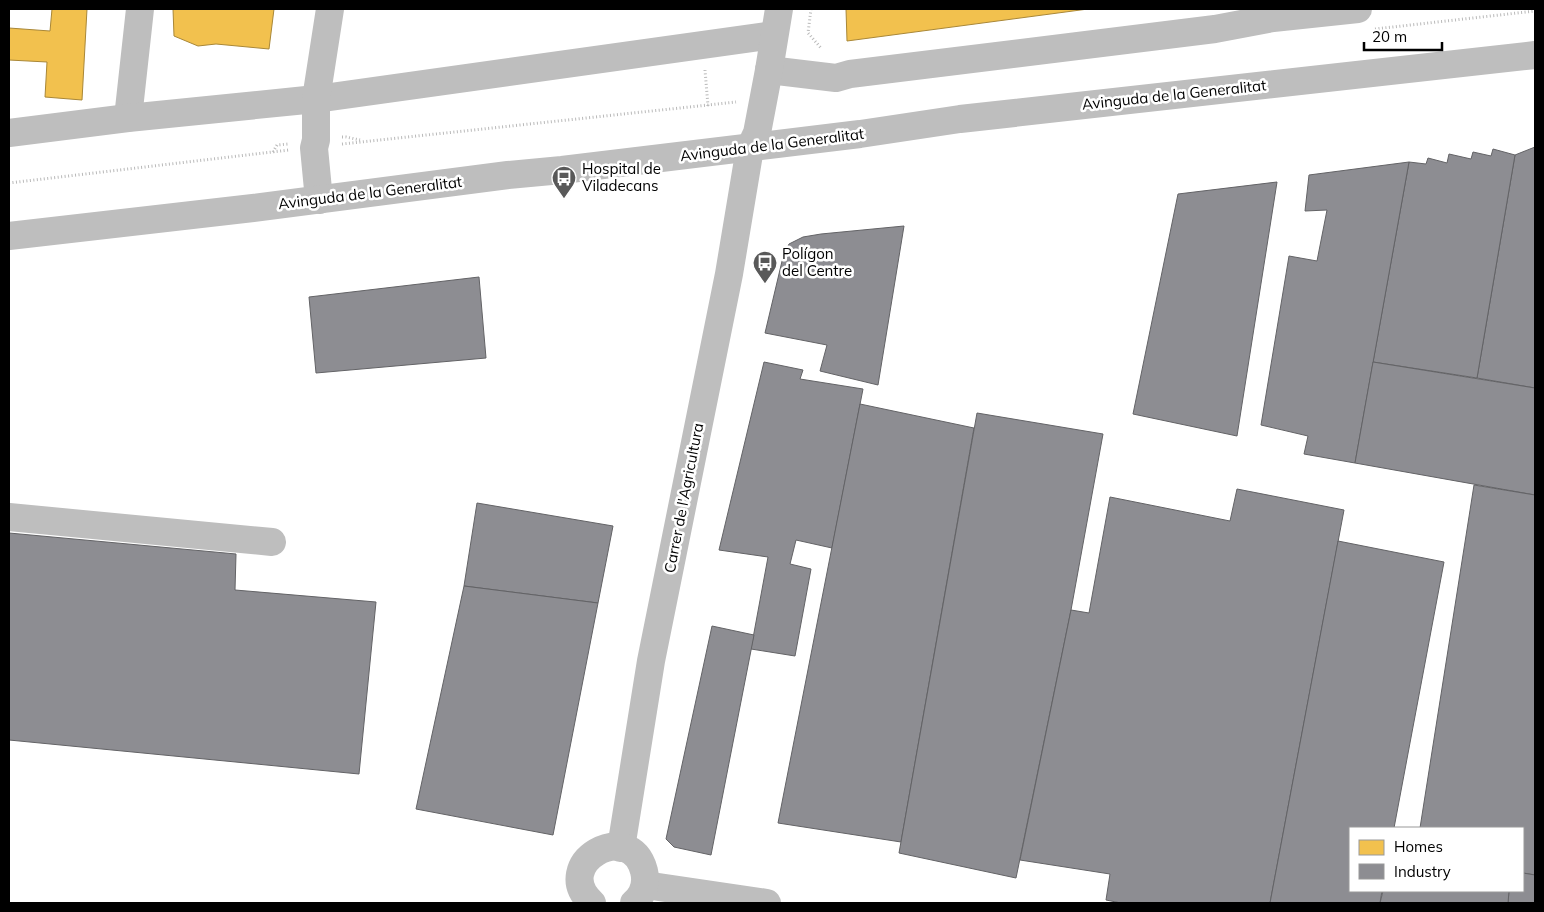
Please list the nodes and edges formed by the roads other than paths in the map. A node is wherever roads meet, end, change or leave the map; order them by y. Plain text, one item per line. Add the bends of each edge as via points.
1 (140, 9) edge
2 (330, 9) edge
3 (779, 9) edge
4 (1358, 9) edge
5 (1273, 13) edge
6 (774, 35) junction
7 (1535, 55) edge
8 (769, 70) junction
9 (316, 99) junction
10 (128, 118) junction
11 (9, 133) edge
12 (750, 148) junction
13 (319, 200) junction
14 (9, 236) edge
15 (9, 517) edge
16 (272, 542) dead end
17 (621, 848) junction
18 (639, 894) edge
19 (752, 902) edge
20 (592, 903) edge

1 - 10 street
2 - 9 street
3 - 6 street, Carrer de l'Agricultura
4 - 5 street
5 - 8 street via 1215,29 836,78
6 - 8 street, Carrer de l'Agricultura
6 - 9 street
7 - 12 street, Avinguda de la Generalitat via 960,119
8 - 12 street, Carrer de l'Agricultura via 757,133
9 - 10 street
9 - 13 street via 314,148
10 - 11 street
12 - 13 street, Avinguda de la Generalitat
12 - 17 street, Carrer de l'Agricultura via 729,274 651,661
13 - 14 street, Avinguda de la Generalitat
15 - 16 street
17 - 18 street via 630,852 643,866 645,875
17 - 20 street via 600,849 585,863 580,883
18 - 19 street

